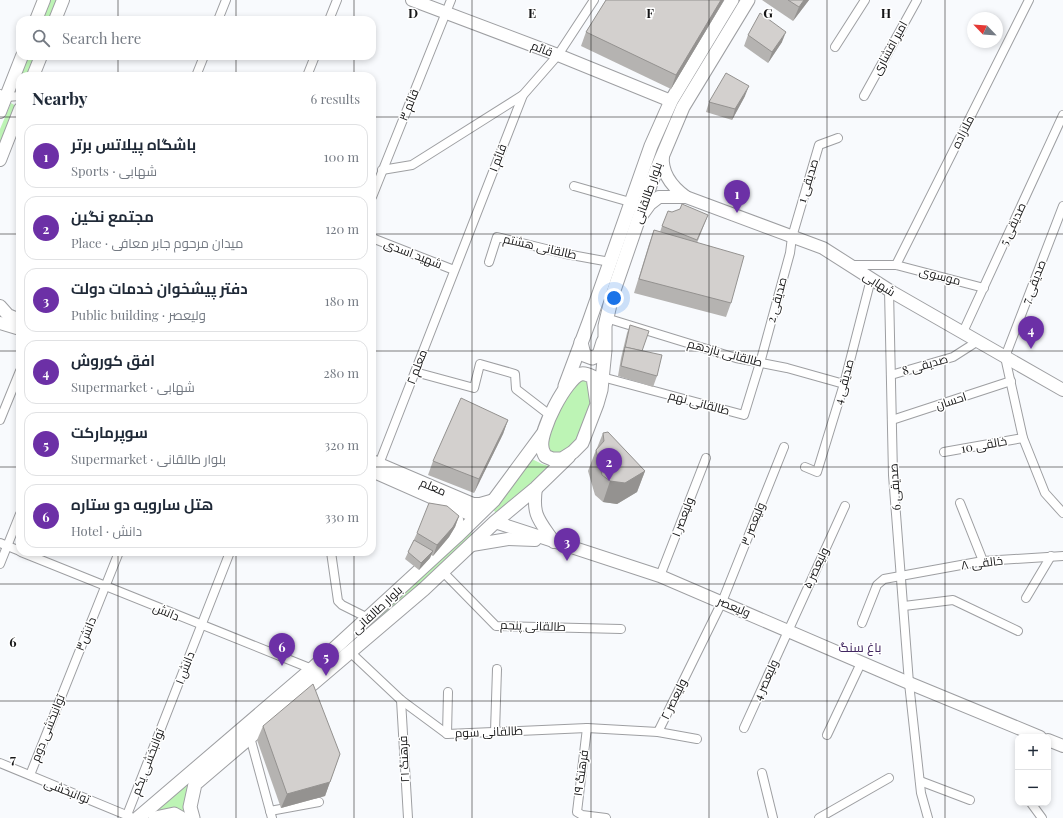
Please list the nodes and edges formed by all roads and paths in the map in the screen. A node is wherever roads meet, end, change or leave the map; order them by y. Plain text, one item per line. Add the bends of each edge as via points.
1 (44, 0) edge
2 (63, 0) edge
3 (226, 0) edge
4 (337, 0) edge
5 (412, 0) edge
6 (451, 0) edge
7 (594, 0) edge
8 (732, 0) edge
9 (748, 0) edge
10 (865, 0) edge
11 (917, 0) edge
12 (1029, 0) edge
13 (446, 13) junction
14 (38, 16) edge
15 (57, 16) edge
16 (220, 16) edge
17 (331, 16) edge
18 (835, 48) dead end
19 (558, 55) junction
20 (20, 60) edge
21 (39, 60) edge
22 (202, 60) edge
23 (313, 60) edge
24 (35, 72) edge
25 (198, 72) edge
26 (309, 72) edge
27 (3, 95) edge
28 (523, 95) junction
29 (16, 96) edge
30 (864, 96) dead end
31 (671, 101) junction
32 (0, 112) edge
33 (1063, 115) edge
34 (16, 118) edge
35 (838, 138) dead end
36 (664, 151) junction
37 (0, 160) edge
38 (382, 170) junction
39 (376, 186) edge
40 (574, 186) dead end
41 (686, 197) junction
42 (630, 202) junction
43 (1063, 206) edge
44 (638, 221) junction
45 (792, 237) junction
46 (376, 240) edge
47 (489, 262) dead end
48 (610, 262) junction
49 (849, 265) junction
50 (896, 265) junction
51 (454, 270) junction
52 (871, 279) junction
53 (984, 288) junction
54 (889, 290) junction
55 (0, 306) edge
56 (16, 318) edge
57 (606, 318) junction
58 (0, 323) edge
59 (16, 328) edge
60 (963, 332) junction
61 (605, 338) junction
62 (978, 341) junction
63 (581, 342) junction
64 (1005, 357) junction
65 (760, 363) junction
66 (415, 372) junction
67 (891, 375) junction
68 (602, 377) junction
69 (1010, 381) junction
70 (16, 382) edge
71 (844, 384) junction
72 (1063, 389) edge
73 (563, 390) junction
74 (597, 404) junction
75 (551, 416) junction
76 (0, 420) edge
77 (892, 420) junction
78 (543, 433) junction
79 (1023, 438) junction
80 (784, 447) dead end
81 (573, 452) junction
82 (944, 452) dead end
83 (706, 458) dead end
84 (376, 461) edge
85 (376, 467) edge
86 (376, 467) edge
87 (805, 467) dead end
88 (536, 488) junction
89 (441, 500) junction
90 (494, 500) junction
91 (960, 503) dead end
92 (845, 506) dead end
93 (1063, 513) edge
94 (476, 516) junction
95 (16, 522) edge
96 (495, 522) junction
97 (457, 536) junction
98 (554, 542) junction
99 (4, 545) edge
100 (472, 545) junction
101 (16, 550) edge
102 (31, 556) edge
103 (117, 556) edge
104 (228, 556) edge
105 (332, 556) edge
106 (1051, 556) junction
107 (1063, 556) edge
108 (983, 561) junction
109 (0, 564) edge
110 (443, 572) junction
111 (902, 575) junction
112 (660, 576) junction
113 (105, 587) junction
114 (1026, 598) dead end
115 (722, 602) junction
116 (904, 606) junction
117 (368, 618) junction
118 (862, 622) dead end
119 (201, 626) junction
120 (622, 629) dead end
121 (788, 631) junction
122 (1018, 631) dead end
123 (350, 652) junction
124 (861, 663) junction
125 (497, 669) dead end
126 (312, 670) junction
127 (67, 682) joint
128 (909, 683) junction
129 (448, 692) dead end
130 (401, 700) junction
131 (168, 710) joint
132 (587, 728) junction
133 (744, 728) dead end
134 (494, 732) junction
135 (658, 732) junction
136 (447, 734) junction
137 (826, 734) dead end
138 (1033, 734) edge
139 (250, 737) junction
140 (697, 739) dead end
141 (1051, 741) edge
142 (1063, 746) edge
143 (0, 763) edge
144 (762, 773) dead end
145 (30, 775) junction
146 (889, 778) dead end
147 (920, 781) junction
148 (970, 800) dead end
149 (319, 802) dead end
150 (1034, 806) edge
151 (271, 814) edge
152 (133, 817) edge
153 (155, 818) edge
154 (181, 818) edge
155 (193, 818) edge
156 (408, 818) edge
157 (606, 818) edge
158 (773, 818) edge
159 (819, 818) edge
160 (928, 818) edge
161 (1042, 818) edge

1 - 14 main road
2 - 15 main road
3 - 16 street
4 - 17 street
5 - 13 main road, قائم
6 - 13 street, قائم ٣
7 - 19 street, قائم ١
8 - 31 main road, بلوار طالقانی
9 - 36 main road, بلوار طالقانی via 683,107
10 - 18 street
11 - 30 street, امیر افشاری
12 - 50 street, ملازاده
13 - 19 main road, قائم
13 - 38 street, قائم ٣
19 - 28 street, قائم ١
19 - 31 main road, قائم
20 - 27 main road
21 - 24 main road
22 - 25 street
23 - 26 street
27 - 29 street
27 - 32 main road
28 - 38 street via 412,165
28 - 51 street, قائم ١
31 - 42 main road, بلوار طالقانی
33 - 53 street, صدیقی 5
34 - 37 main road
35 - 45 street, صدیقی 1 via 819,145
36 - 41 main road via 662,166 670,181
36 - 44 main road, بلوار طالقانی
38 - 39 street, قائم ٣
40 - 42 street
41 - 44 main road via 659,197 650,204
41 - 45 main road, شهابی
42 - 48 main road, بلوار طالقانی
43 - 64 street, صدیقی 7
44 - 57 main road, بلوار طالقانی
45 - 49 main road, شهابی via 822,248
45 - 65 street, صدیقی 2
46 - 51 street, شهید اسدی
47 - 48 street, طالقانی هشتم via 497,237
48 - 63 main road, بلوار طالقانی
49 - 50 street, موسوی
49 - 52 main road, شهابی
50 - 53 street, موسوی
51 - 66 street, معلم ٢
52 - 54 main road, شهابی
52 - 71 street, صدیقی 4
53 - 60 street, صدیقی 5
54 - 60 main road, شهابی
54 - 67 street, صدیقی 6
55 - 56 main road via 8,315
57 - 61 main road, بلوار طالقانی
57 - 65 street, طالقانی یازدهم via 687,344
58 - 59 main road
60 - 62 main road, شهابی
61 - 63 main road via 599,355 592,358 584,355
61 - 68 main road, بلوار طالقانی
62 - 64 main road, شهابی
62 - 67 street, صدیقی 8 via 953,357
63 - 73 main road, بلوار طالقانی
64 - 69 street
64 - 72 main road, شهابی
65 - 68 street, طالقانی نهم via 744,414
65 - 71 street, طالقانی یازدهم
66 - 75 street via 474,388 480,364 515,374 516,389
66 - 84 street, معلم ٢
67 - 77 street, صدیقی 6
68 - 74 main road, بلوار طالقانی
69 - 77 street, احسان
69 - 79 street
70 - 76 street
71 - 87 street, صدیقی 4 via 817,472
73 - 74 main road via 573,378 588,374 593,377
73 - 75 main road, بلوار طالقانی
74 - 81 main road, بلوار طالقانی via 582,443
75 - 78 main road, بلوار طالقانی
77 - 111 street, صدیقی 6 via 893,475
78 - 81 main road via 542,447 546,456 562,459
78 - 90 main road, بلوار طالقانی
79 - 82 street, خالقی 10
79 - 93 street via 1045,493
80 - 115 street, ولیعصر ٣
81 - 88 main road, بلوار طالقانی
83 - 112 street, ولیعصر ١
85 - 89 main road, معلم
86 - 90 main road, معلم via 473,504
88 - 96 main road, بلوار طالقانی
88 - 98 main road via 535,513
89 - 94 main road, معلم
89 - 97 main road via 453,511 458,520
90 - 94 main road, بلوار طالقانی
91 - 108 street
92 - 121 street, ولیعصر ۵
94 - 96 main road
94 - 97 main road, بلوار طالقانی
95 - 99 street
96 - 98 main road, ولیعصر
96 - 100 main road, بلوار طالقانی
97 - 117 main road, بلوار طالقانی
98 - 100 main road via 508,539
98 - 112 main road, ولیعصر
99 - 101 street, دانش
99 - 109 street
100 - 110 main road, بلوار طالقانی
102 - 113 street, دانش
103 - 113 street, دانش٣
104 - 119 street, دانش ١
105 - 117 street via 338,601
106 - 107 street, خالقی ۸
106 - 108 street, خالقی ۸
106 - 114 street
108 - 111 street, خالقی ۸
110 - 120 street, طالقانی پنجم via 496,626
110 - 123 main road, بلوار طالقانی
111 - 116 street, صدیقی 6
111 - 118 street, خالقی ۸ via 884,579 877,585
112 - 115 main road, ولیعصر
113 - 119 street, دانش
113 - 127 street, دانش٣
115 - 121 main road, ولیعصر
115 - 135 street, ولیعصر ٢
116 - 122 street via 953,600
116 - 128 street, صدیقی 6
117 - 126 main road, بلوار طالقانی
119 - 126 street, دانش
119 - 131 street, دانش ١
121 - 124 main road, ولیعصر
121 - 133 street, ولیعصر 4
123 - 130 street, طالقانی سوم
123 - 139 main road, بلوار طالقانی
124 - 128 main road, ولیعصر
124 - 137 street
125 - 134 street
126 - 152 main road, بلوار طالقانی
127 - 145 street, توانبخشی دوم
128 - 138 main road, ولیعصر
128 - 147 street
129 - 136 street
130 - 136 street, طالقانی سوم
130 - 156 street, فرهنگ ۲۱
131 - 152 street, توانبخشی یکم
132 - 134 street, طالقانی سوم
132 - 135 street, ولیعصر ٢
132 - 157 street, فرهنگ ۱۹ via 577,812
134 - 136 street, طالقانی سوم
135 - 140 street
139 - 151 street
139 - 155 main road, بلوار طالقانی via 195,784 190,807
141 - 142 main road
143 - 145 street, توانبخشی
144 - 158 street
145 - 152 street, توانبخشی
146 - 159 street
147 - 148 street
147 - 160 street
149 - 151 street
150 - 161 street
153 - 154 main road via 174,814

